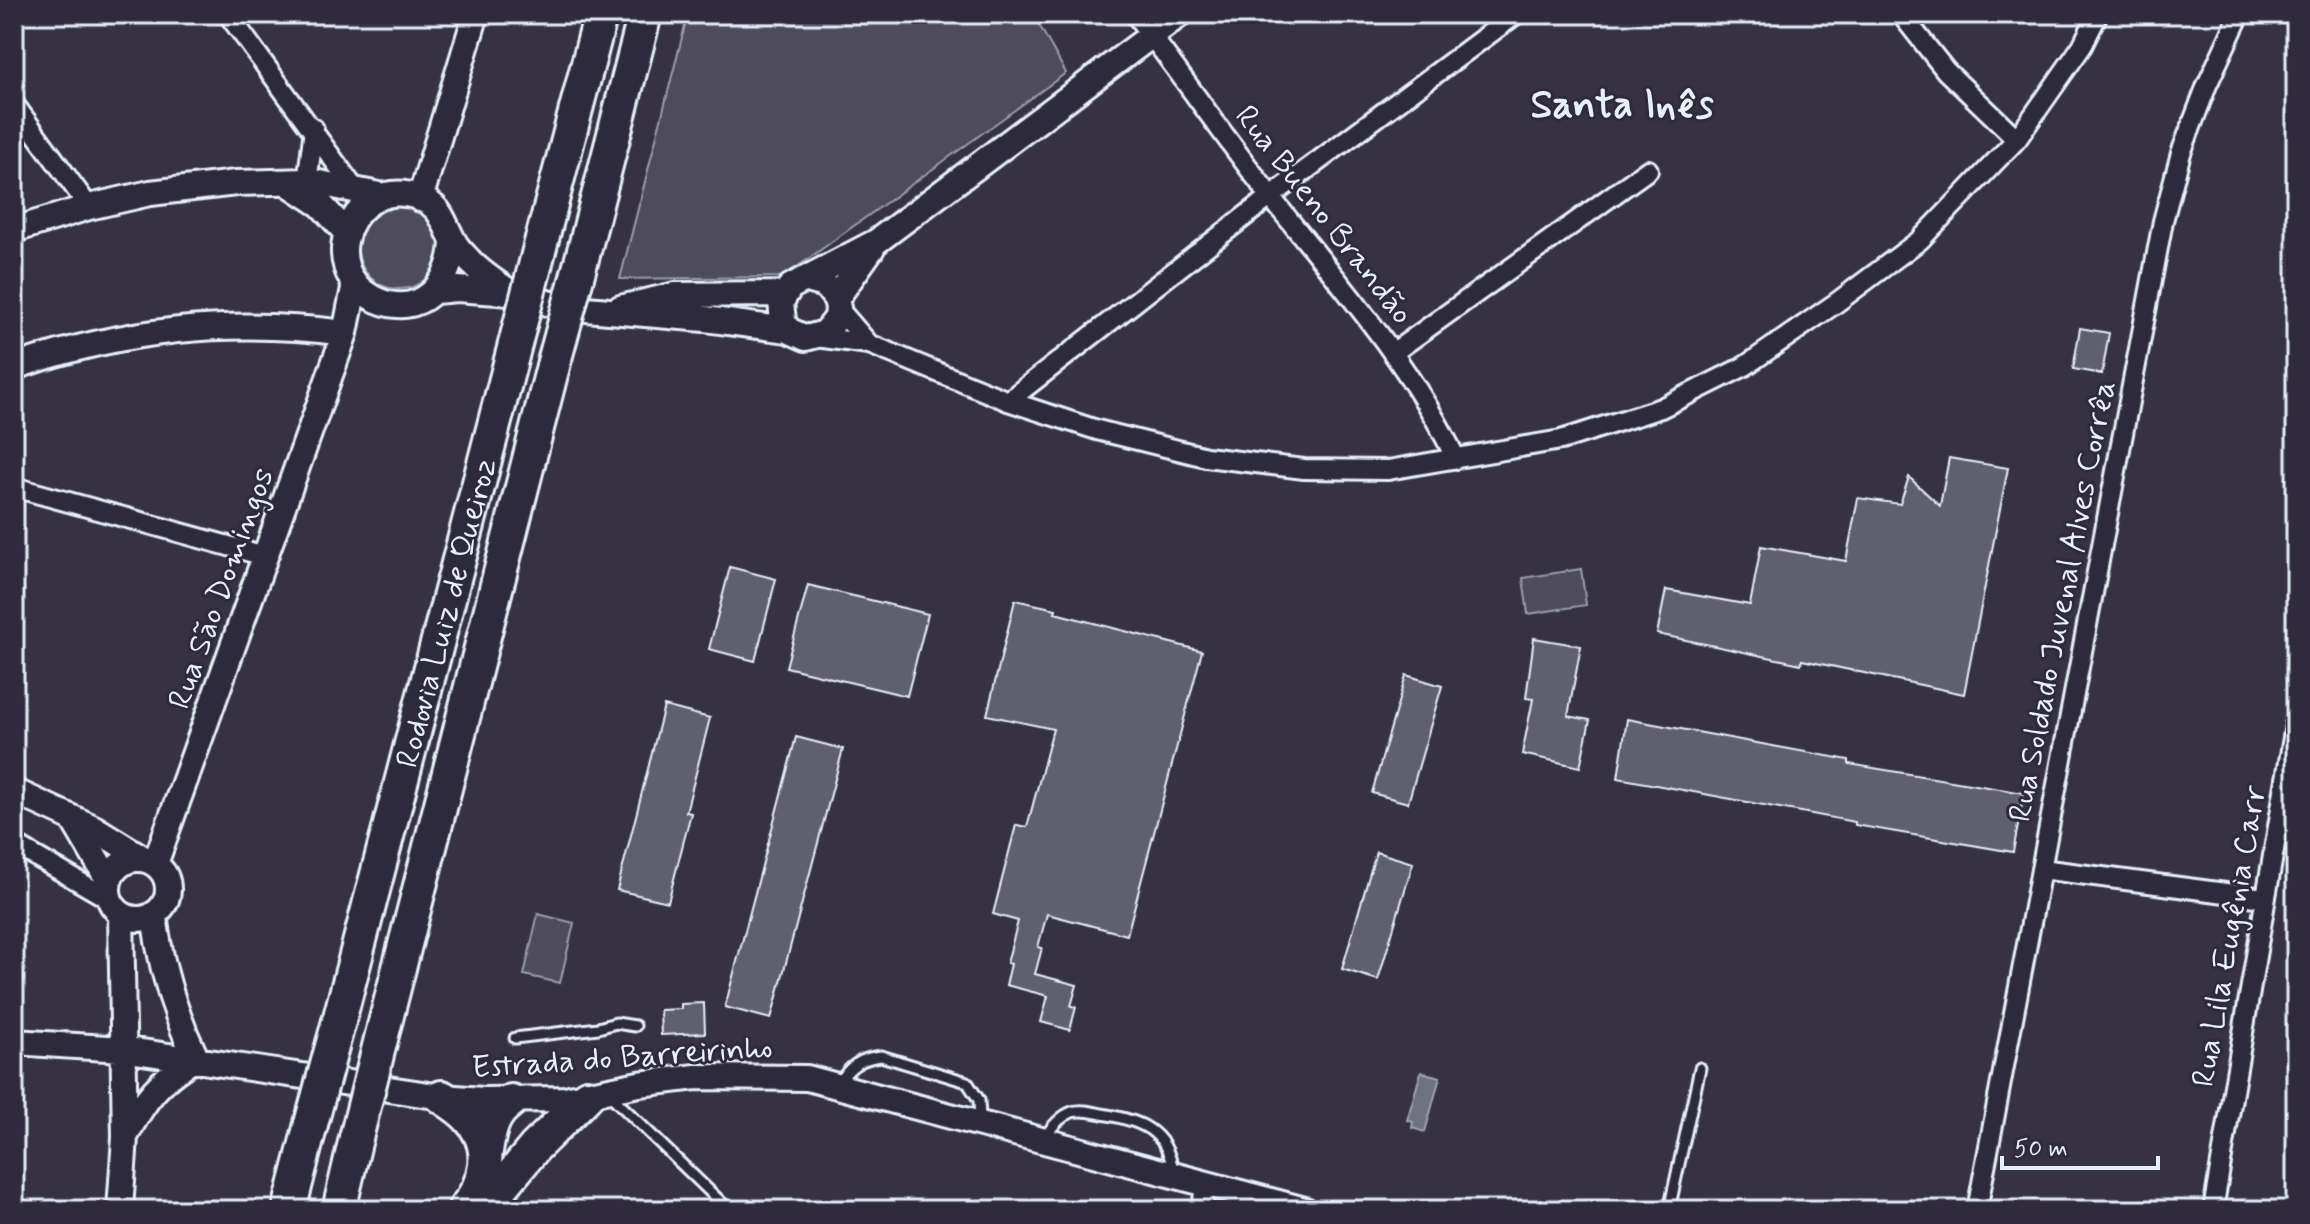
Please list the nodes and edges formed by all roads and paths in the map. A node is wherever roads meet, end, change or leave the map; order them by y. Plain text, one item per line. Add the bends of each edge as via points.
1 (228, 14) edge
2 (476, 14) edge
3 (601, 14) edge
4 (645, 14) edge
5 (1135, 14) edge
6 (1180, 14) edge
7 (1516, 14) edge
8 (1901, 14) edge
9 (2098, 14) edge
10 (2240, 14) edge
11 (1152, 36) junction
12 (14, 104) edge
13 (314, 129) junction
14 (2017, 139) junction
15 (1648, 170) dead end
16 (307, 188) junction
17 (354, 188) junction
18 (384, 196) junction
19 (1271, 196) junction
20 (420, 199) junction
21 (89, 207) junction
22 (14, 230) edge
23 (346, 232) junction
24 (453, 241) junction
25 (876, 242) junction
26 (807, 280) junction
27 (355, 283) junction
28 (435, 291) junction
29 (511, 293) junction
30 (784, 294) junction
31 (384, 303) junction
32 (837, 304) junction
33 (614, 310) junction
34 (788, 330) junction
35 (345, 333) junction
36 (816, 337) junction
37 (869, 344) junction
38 (1394, 352) junction
39 (14, 367) edge
40 (1008, 401) junction
41 (1456, 459) junction
42 (16, 492) edge
43 (265, 556) junction
44 (2296, 720) edge
45 (14, 791) edge
46 (72, 818) junction
47 (14, 844) edge
48 (151, 862) junction
49 (2041, 869) junction
50 (113, 898) junction
51 (2264, 898) junction
52 (154, 914) junction
53 (635, 1026) dead end
54 (515, 1038) dead end
55 (14, 1042) edge
56 (122, 1049) junction
57 (196, 1058) junction
58 (1700, 1068) dead end
59 (839, 1087) junction
60 (596, 1094) junction
61 (442, 1097) junction
62 (517, 1100) junction
63 (980, 1124) junction
64 (125, 1137) junction
65 (1042, 1140) junction
66 (535, 1147) junction
67 (353, 1151) junction
68 (486, 1151) junction
69 (298, 1171) junction
70 (1173, 1174) junction
71 (1204, 1183) junction
72 (1292, 1208) edge
73 (120, 1210) edge
74 (279, 1210) edge
75 (289, 1210) edge
76 (339, 1210) edge
77 (355, 1210) edge
78 (464, 1210) edge
79 (483, 1210) edge
80 (729, 1210) edge
81 (1203, 1210) edge
82 (1669, 1210) edge
83 (1977, 1210) edge
84 (2213, 1210) edge

1 - 13 street
2 - 20 main road
3 - 69 highway, Rodovia Luiz de Queiroz, bridge
4 - 67 highway, Rodovia Luiz de Queiroz, bridge
5 - 11 street, Rua Bueno Brandão
6 - 11 main road
7 - 19 street
8 - 14 street via 1946,71
9 - 14 street
10 - 49 street, Rua Soldado Juvenal Alves Corrêa via 2181,153 2163,221
11 - 19 street, Rua Bueno Brandão
11 - 25 main road
12 - 21 street
13 - 16 street
13 - 17 street
14 - 41 street via 1920,240 1745,366 1647,412 1561,440
15 - 38 street
16 - 17 main road
16 - 21 main road via 284,181 177,189
16 - 23 main road
17 - 18 main road
18 - 20 main road
18 - 23 main road via 354,216
19 - 38 street, Rua Bueno Brandão
19 - 40 street
20 - 24 main road via 436,209
21 - 22 main road
23 - 27 main road via 346,268
24 - 28 main road via 446,277
24 - 29 main road
25 - 26 main road
25 - 32 main road
26 - 30 main road
26 - 32 main road via 825,285
27 - 31 main road
27 - 35 main road, Rua São Domingos
28 - 29 main road
28 - 31 main road via 420,300
29 - 33 main road via 562,307
30 - 33 main road via 675,295
30 - 34 main road via 780,312
31 - 35 main road
32 - 36 main road via 832,326
32 - 37 street
33 - 34 main road
34 - 36 main road
35 - 39 main road via 235,325 167,330
35 - 43 main road, Rua São Domingos
36 - 37 street
37 - 40 street
38 - 41 street, Rua Bueno Brandão
40 - 41 street via 1206,457 1388,470
42 - 43 street
43 - 48 main road, Rua São Domingos
44 - 51 street, Rua Lila Eugênia Carr
45 - 46 main road
46 - 48 main road
46 - 50 main road
47 - 50 street
48 - 50 main road via 128,860 113,872
48 - 52 main road via 162,871 168,890
49 - 51 street
49 - 83 street, Rua Soldado Juvenal Alves Corrêa
50 - 52 main road via 137,919
50 - 56 main road
51 - 84 street, Rua Lila Eugênia Carr
52 - 57 main road via 168,989
53 - 54 lane via 616,1023
55 - 56 main road, Estrada do Barreirinho
56 - 57 main road, Estrada do Barreirinho
56 - 64 main road
57 - 61 main road, Estrada do Barreirinho
57 - 64 main road via 154,1088
58 - 82 lane
59 - 60 main road, Estrada do Barreirinho via 807,1078 696,1077
59 - 63 main road, Estrada do Barreirinho
59 - 63 lane via 854,1065 881,1056 967,1082 979,1100
60 - 62 main road, Estrada do Barreirinho
60 - 66 highway
60 - 80 lane
61 - 62 main road, Estrada do Barreirinho
61 - 68 highway via 468,1116
62 - 66 highway via 537,1117
62 - 68 highway via 500,1108 492,1120
63 - 65 main road, Estrada do Barreirinho
64 - 73 main road
65 - 70 main road, Estrada do Barreirinho
65 - 70 lane via 1059,1119 1074,1111 1110,1115 1155,1132 1171,1155
66 - 79 highway
67 - 76 highway, Rodovia Luiz de Queiroz
67 - 77 highway
68 - 78 highway via 485,1175
69 - 74 highway
69 - 75 highway, Rodovia Luiz de Queiroz
70 - 71 main road, Estrada do Barreirinho
71 - 72 main road, Estrada do Barreirinho
71 - 81 street

